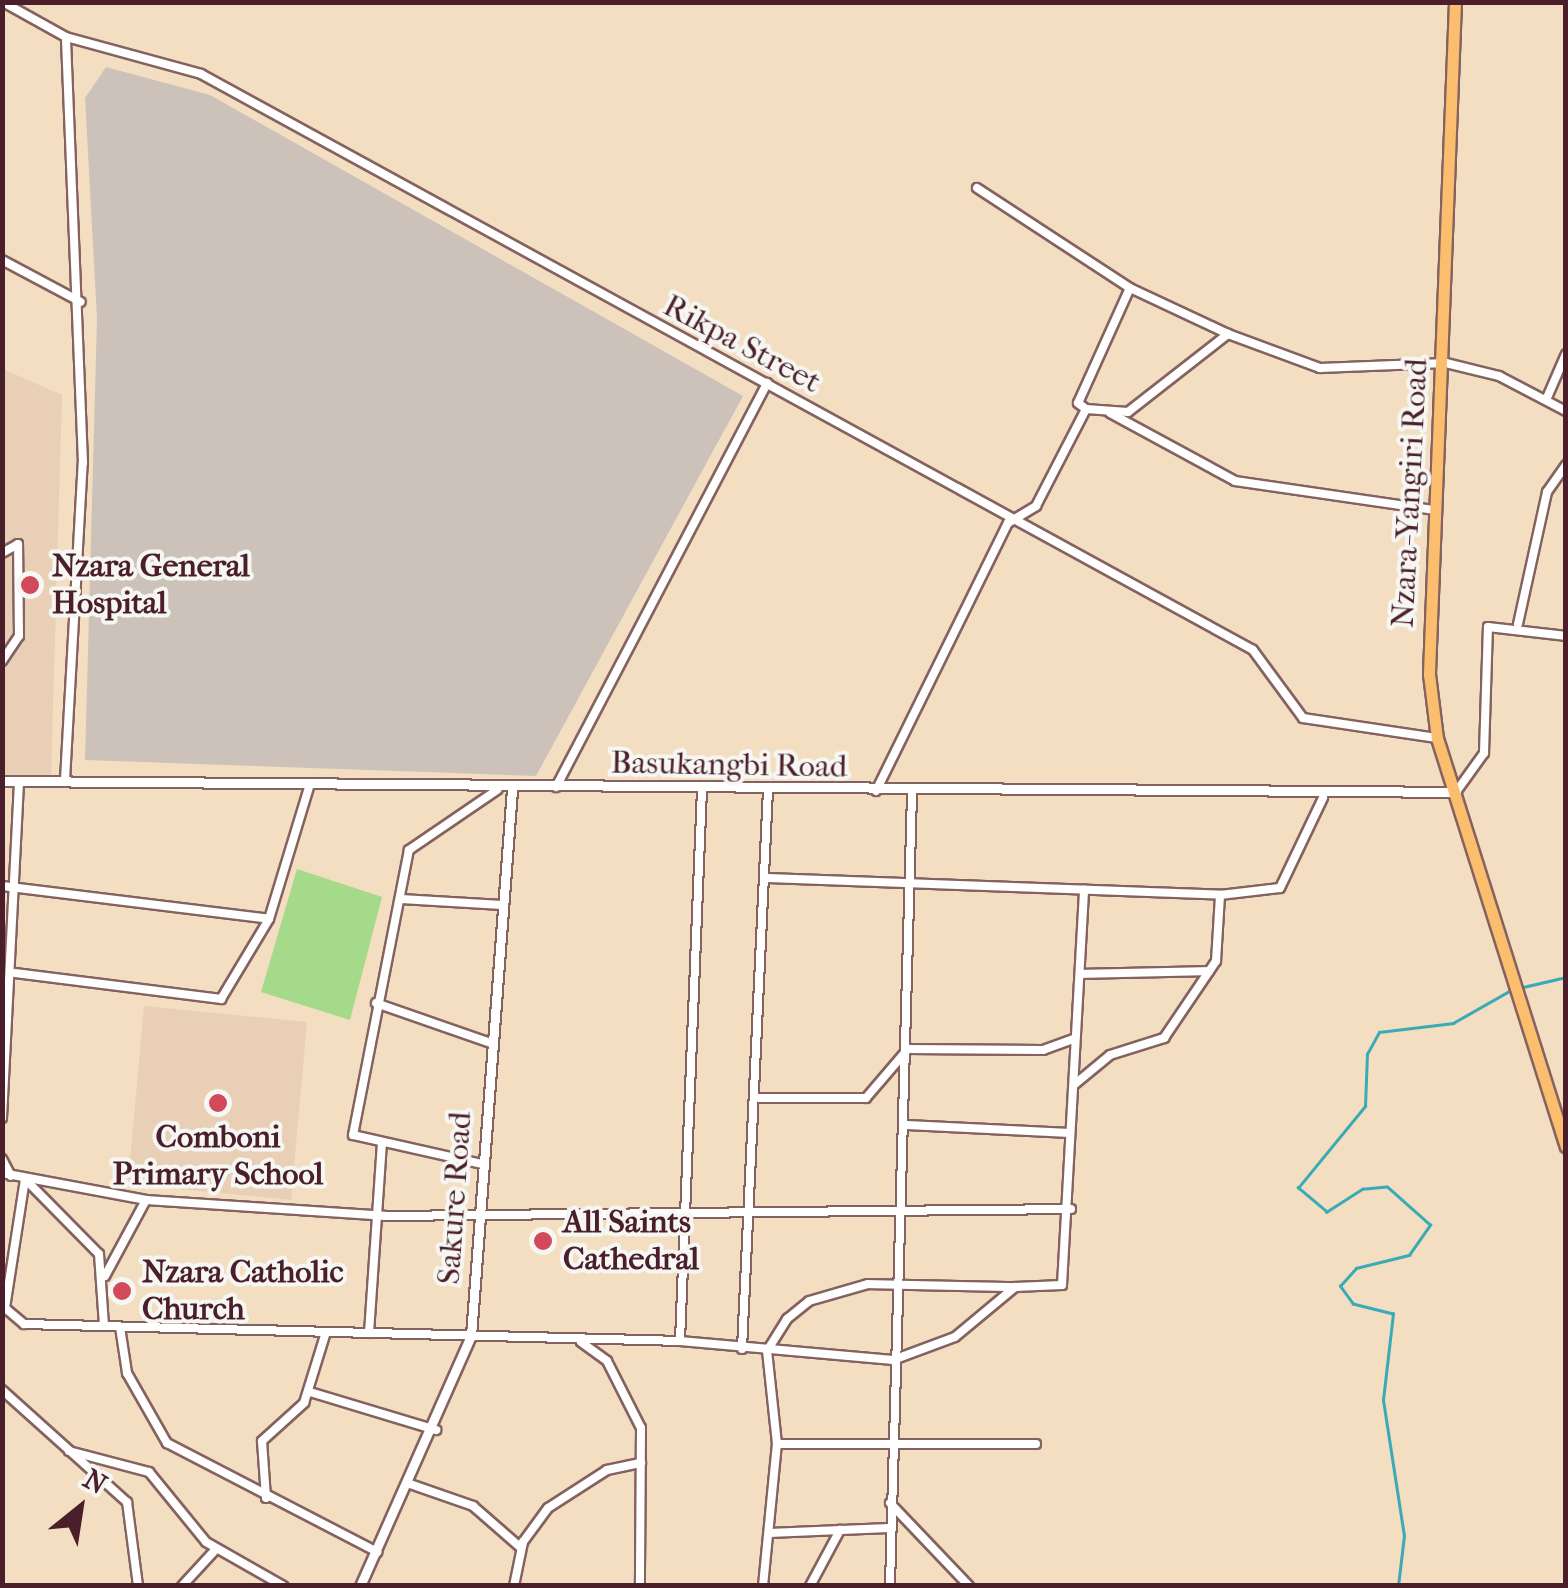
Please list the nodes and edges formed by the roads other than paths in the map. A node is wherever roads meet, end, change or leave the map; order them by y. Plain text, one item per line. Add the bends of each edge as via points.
1 (4, 2) edge
2 (1455, 2) edge
3 (66, 37) junction
4 (977, 188) dead end
5 (2, 260) edge
6 (1130, 288) junction
7 (82, 302) junction
8 (1228, 334) junction
9 (1566, 354) edge
10 (1446, 362) junction
11 (767, 384) junction
12 (1546, 400) junction
13 (1086, 409) junction
14 (1566, 411) edge
15 (1110, 414) junction
16 (1566, 465) edge
17 (1435, 510) junction
18 (1008, 522) junction
19 (2, 554) edge
20 (1518, 624) junction
21 (1566, 636) edge
22 (2, 661) edge
23 (1437, 738) junction
24 (65, 780) junction
25 (2, 781) edge
26 (19, 781) junction
27 (309, 786) junction
28 (702, 789) junction
29 (497, 790) junction
30 (512, 790) junction
31 (554, 790) junction
32 (768, 790) junction
33 (876, 791) junction
34 (912, 792) junction
35 (1456, 792) junction
36 (1323, 798) junction
37 (764, 878) junction
38 (911, 884) junction
39 (2, 886) edge
40 (15, 888) junction
41 (1084, 890) junction
42 (1220, 894) junction
43 (401, 899) junction
44 (502, 904) junction
45 (269, 919) junction
46 (1210, 971) junction
47 (1081, 974) junction
48 (15, 977) junction
49 (2, 979) edge
50 (376, 1003) junction
51 (1074, 1039) junction
52 (491, 1043) junction
53 (908, 1050) junction
54 (7, 1061) edge
55 (1075, 1084) junction
56 (758, 1098) junction
57 (2, 1118) edge
58 (907, 1124) junction
59 (1070, 1133) junction
60 (382, 1142) junction
61 (1566, 1146) edge
62 (2, 1159) edge
63 (482, 1164) junction
64 (7, 1174) edge
65 (26, 1179) junction
66 (146, 1200) junction
67 (902, 1207) junction
68 (690, 1208) junction
69 (756, 1208) junction
70 (1071, 1209) junction
71 (384, 1216) junction
72 (478, 1216) junction
73 (103, 1280) junction
74 (898, 1284) junction
75 (1014, 1287) junction
76 (16, 1319) junction
77 (2, 1320) edge
78 (104, 1326) junction
79 (120, 1327) junction
80 (326, 1332) junction
81 (369, 1334) junction
82 (471, 1336) junction
83 (680, 1341) junction
84 (581, 1342) junction
85 (742, 1350) junction
86 (766, 1351) junction
87 (893, 1360) junction
88 (2, 1390) edge
89 (310, 1392) junction
90 (436, 1430) junction
91 (776, 1444) junction
92 (893, 1444) junction
93 (1036, 1444) dead end
94 (70, 1451) junction
95 (641, 1464) junction
96 (410, 1484) junction
97 (266, 1498) junction
98 (890, 1504) junction
99 (888, 1528) junction
100 (840, 1530) junction
101 (769, 1533) junction
102 (521, 1548) junction
103 (216, 1549) junction
104 (377, 1552) junction
105 (138, 1586) edge
106 (182, 1586) edge
107 (283, 1586) edge
108 (360, 1586) edge
109 (514, 1586) edge
110 (640, 1586) edge
111 (764, 1586) edge
112 (810, 1586) edge
113 (890, 1586) edge
114 (969, 1586) edge

1 - 3 street, Rikpa Street
2 - 10 main road, Nzara-Yangiri Road
3 - 7 street
3 - 11 street, Rikpa Street via 202,74
4 - 6 street
5 - 7 street
6 - 8 street
6 - 13 street via 1078,403
7 - 24 street
8 - 10 street via 1320,368
8 - 15 street via 1128,412
9 - 12 street
10 - 12 street
10 - 17 main road, Nzara-Yangiri Road
11 - 18 street, Rikpa Street
11 - 31 street
12 - 14 street
13 - 15 street
13 - 18 street via 1036,506
15 - 17 street via 1235,481
16 - 20 street via 1547,492
17 - 23 main road, Nzara-Yangiri Road via 1428,598
18 - 23 street, Rikpa Street via 1253,650 1303,718
18 - 33 street
19 - 22 street via 18,544 19,636
20 - 21 street
20 - 35 street via 1488,627 1484,753
23 - 35 main road, Nzara-Yangiri Road
24 - 26 street, Basukangbi Road
24 - 27 street, Basukangbi Road
25 - 26 street, Basukangbi Road
26 - 40 street
27 - 29 street, Basukangbi Road
27 - 45 street
28 - 31 street, Basukangbi Road
28 - 32 street, Basukangbi Road
28 - 68 street
29 - 30 street, Basukangbi Road
29 - 43 street via 409,850
30 - 31 street, Basukangbi Road
30 - 44 street, Sakure Road
32 - 33 street, Basukangbi Road
32 - 37 street
33 - 34 street, Basukangbi Road
34 - 36 street, Basukangbi Road
34 - 38 street
35 - 36 street, Basukangbi Road
35 - 61 main road, Nzara-Yangiri Road
36 - 42 street via 1280,888
37 - 38 street
37 - 56 street
38 - 41 street
38 - 53 street
39 - 40 street
40 - 45 street
40 - 48 street
41 - 42 street
41 - 47 street
42 - 46 street
43 - 44 street
43 - 50 street
44 - 52 street, Sakure Road
45 - 48 street via 221,999
46 - 47 street
46 - 55 street via 1164,1038 1110,1055
47 - 51 street
48 - 49 street
48 - 54 street
50 - 52 street
50 - 60 street via 353,1135
51 - 53 street via 1043,1050
51 - 55 street
52 - 63 street, Sakure Road
53 - 56 street via 866,1098
53 - 58 street
54 - 57 street
55 - 59 street
56 - 69 street
58 - 59 street
58 - 67 street
59 - 70 street
60 - 63 street
60 - 71 street
62 - 64 street
63 - 72 street, Sakure Road
64 - 65 street
65 - 66 street
65 - 73 street via 99,1254
65 - 76 street via 5,1308
66 - 71 street
66 - 73 street
67 - 69 street via 811,1216
67 - 70 street
67 - 74 street
68 - 69 street
68 - 72 street
68 - 83 street
69 - 85 street
70 - 75 street via 1062,1285
71 - 72 street
71 - 81 street
72 - 82 street, Sakure Road
73 - 78 street
74 - 75 street
74 - 86 street via 810,1302
74 - 87 street
75 - 87 street via 955,1337
76 - 77 street
76 - 78 street
78 - 79 street
79 - 80 street
79 - 97 street via 127,1373 168,1443
80 - 81 street
80 - 89 street
81 - 82 street
82 - 84 street
82 - 90 street, Sakure Road
83 - 84 street
83 - 85 street
84 - 95 street via 606,1362 634,1411
85 - 86 street
86 - 87 street
86 - 91 street
87 - 92 street
88 - 94 street
89 - 90 street
89 - 97 street via 266,1432
90 - 96 street, Sakure Road
91 - 92 street
91 - 101 street
92 - 93 street
92 - 98 street
94 - 103 street via 149,1472
94 - 105 street via 127,1502
95 - 102 street via 576,1488
95 - 110 street
96 - 102 street via 491,1516
96 - 104 street, Sakure Road
97 - 104 street
98 - 99 street
98 - 114 street
99 - 100 street
99 - 113 street
100 - 101 street
100 - 112 street
101 - 111 street
102 - 109 street
103 - 106 street
103 - 107 street
104 - 108 street, Sakure Road

